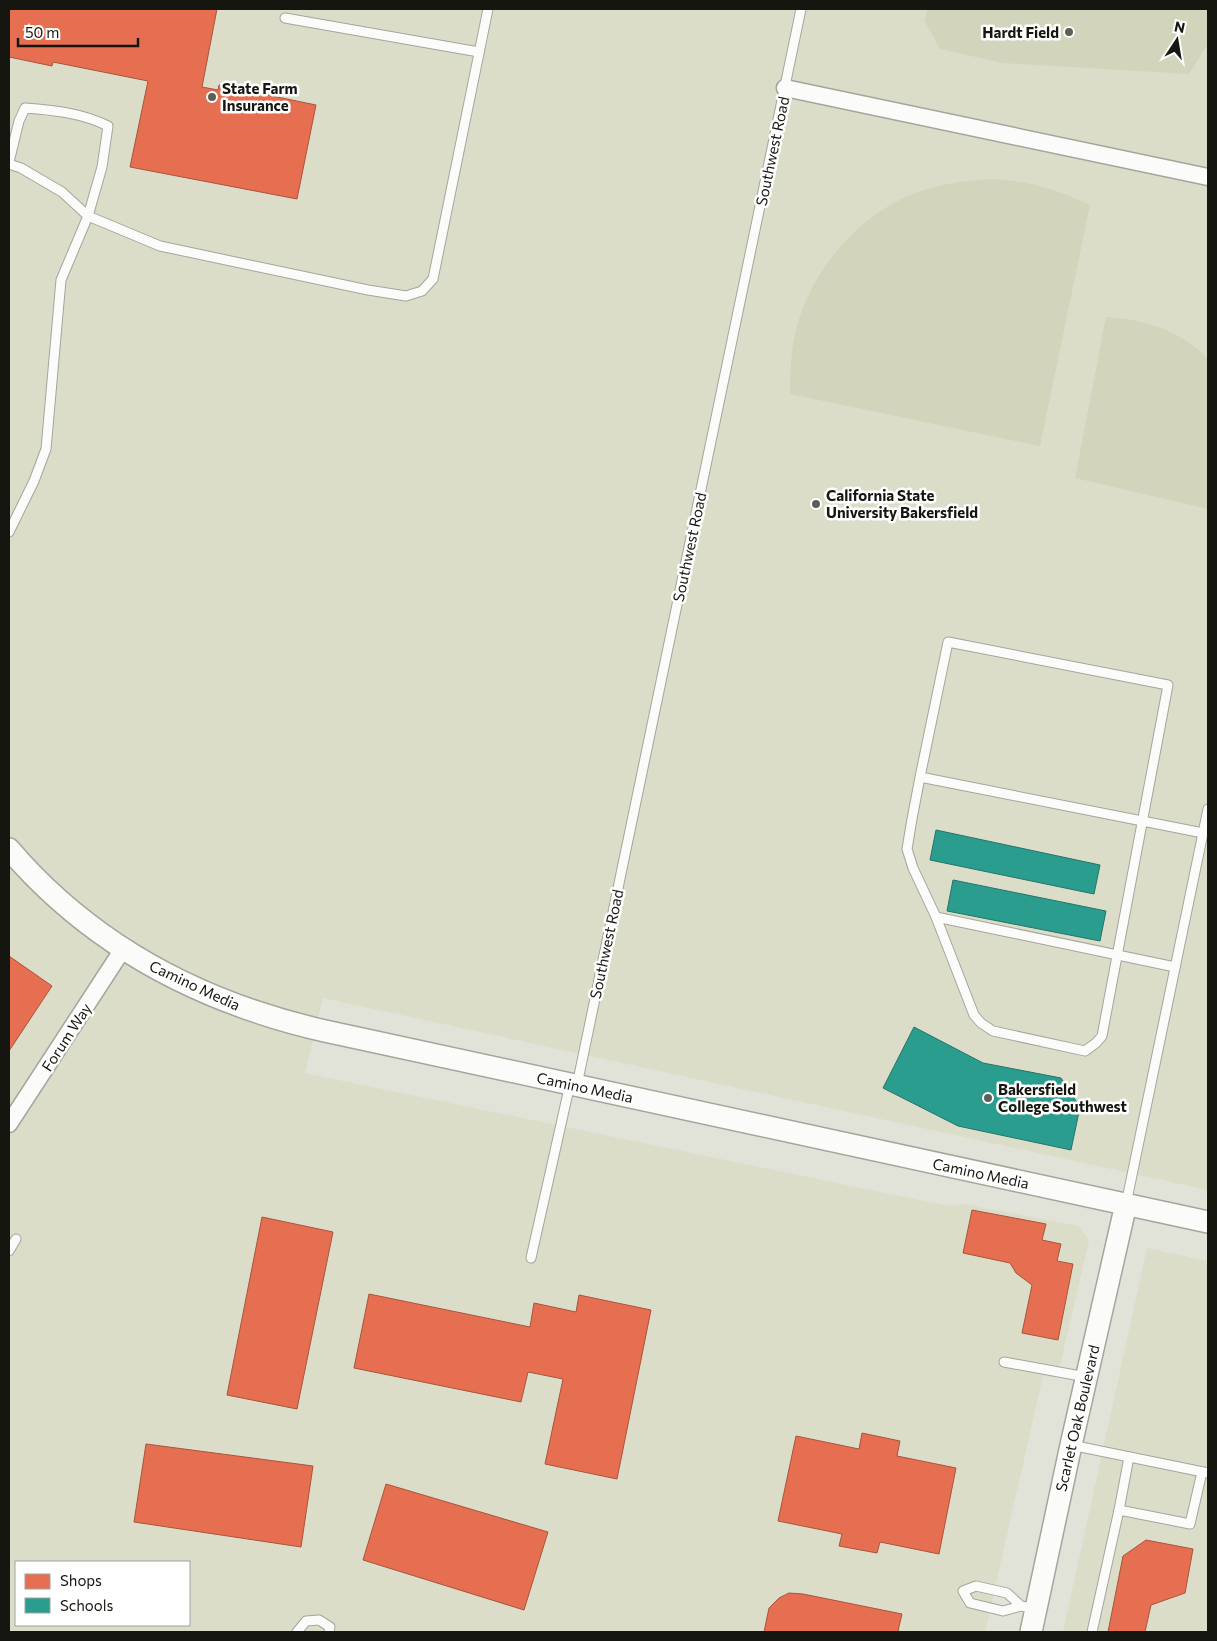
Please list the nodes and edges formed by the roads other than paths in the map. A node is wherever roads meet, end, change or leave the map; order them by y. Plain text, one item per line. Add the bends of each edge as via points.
1 (488, 9) edge
2 (801, 9) edge
3 (285, 18) dead end
4 (479, 52) junction
5 (784, 88) junction
6 (9, 163) edge
7 (1208, 177) edge
8 (88, 216) junction
9 (9, 532) edge
10 (920, 777) junction
11 (1208, 809) edge
12 (1142, 821) junction
13 (1203, 833) junction
14 (9, 849) edge
15 (936, 917) junction
16 (123, 949) junction
17 (1117, 955) junction
18 (1176, 967) junction
19 (573, 1085) junction
20 (11, 1115) edge
21 (1126, 1204) junction
22 (1208, 1222) edge
23 (16, 1239) dead end
24 (9, 1251) edge
25 (531, 1258) dead end
26 (1004, 1362) dead end
27 (1086, 1376) junction
28 (1071, 1445) junction
29 (1129, 1457) junction
30 (1205, 1472) edge
31 (1119, 1510) junction
32 (1029, 1608) junction
33 (297, 1632) edge
34 (330, 1632) edge
35 (1031, 1632) edge
36 (1092, 1632) edge

1 - 4 lane
2 - 5 lane, Southwest Road
3 - 4 lane
4 - 8 lane via 433,279 422,291 406,296 368,290 160,246
5 - 7 street
5 - 19 lane, Southwest Road
6 - 8 lane via 62,192
6 - 8 lane via 24,108 92,118 108,126 102,167
8 - 9 lane via 61,280 46,449
10 - 12 lane
10 - 12 lane via 948,642 1149,681 1168,685
10 - 15 lane via 907,849
11 - 13 lane
12 - 13 lane
12 - 17 lane
13 - 18 lane
14 - 16 street, Camino Media via 53,895
15 - 17 lane
15 - 17 lane via 974,1015 981,1024 993,1031 1039,1042 1085,1051 1096,1043 1102,1036
16 - 19 street, Camino Media via 201,991 256,1013
16 - 20 street, Forum Way
17 - 18 lane
18 - 21 lane
19 - 21 street, Camino Media
19 - 25 lane, Southwest Road
21 - 22 street, Camino Media
21 - 27 street, Scarlet Oak Boulevard
23 - 24 lane
26 - 27 lane
27 - 28 street, Scarlet Oak Boulevard
28 - 29 lane
28 - 32 street, Scarlet Oak Boulevard
29 - 30 lane
29 - 31 lane
30 - 31 lane via 1190,1524
31 - 36 lane
32 - 32 lane via 1007,1593 976,1586 961,1590 970,1603 1003,1611
32 - 35 street, Scarlet Oak Boulevard
33 - 34 lane via 306,1621 318,1620 330,1627

